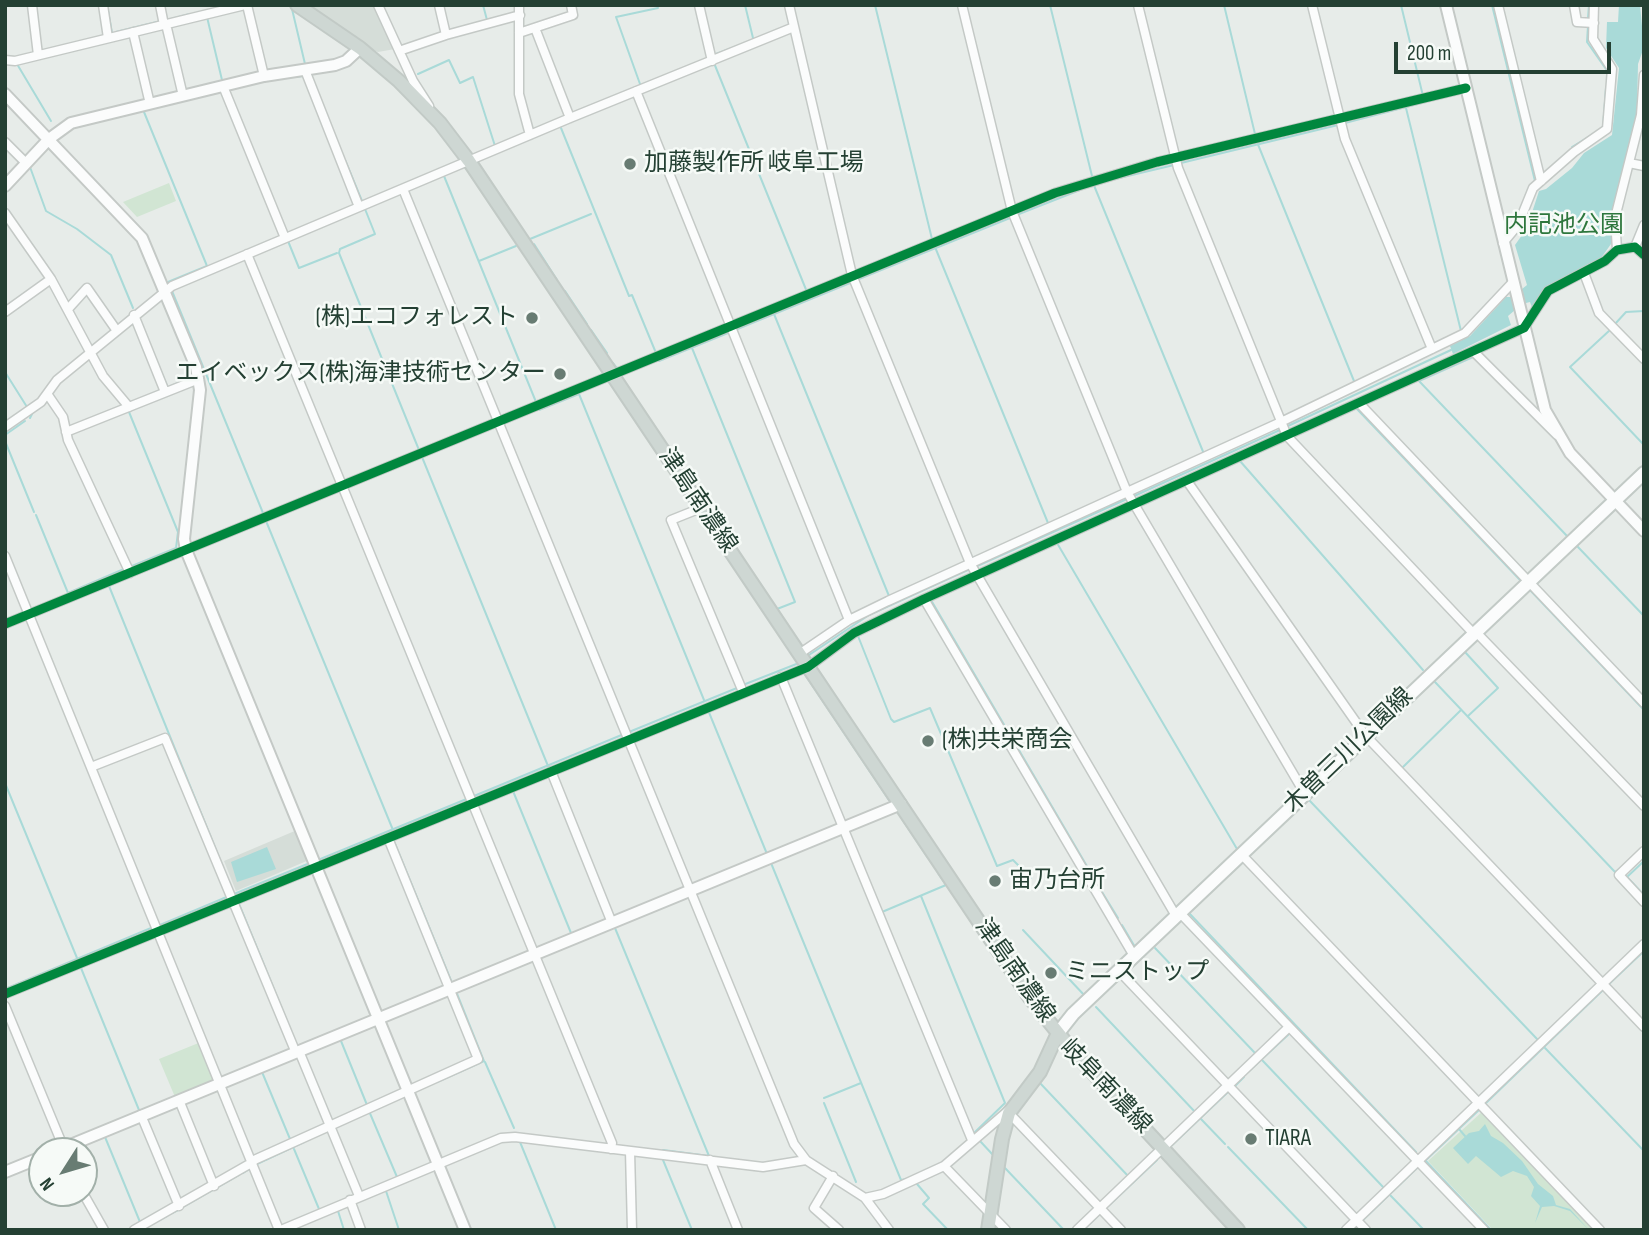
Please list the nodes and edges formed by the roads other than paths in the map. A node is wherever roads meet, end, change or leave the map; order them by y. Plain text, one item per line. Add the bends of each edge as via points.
1 (32, 5) edge
2 (103, 5) edge
3 (160, 5) edge
4 (246, 5) edge
5 (297, 5) edge
6 (378, 5) edge
7 (439, 5) edge
8 (519, 5) edge
9 (571, 5) edge
10 (699, 5) edge
11 (789, 5) edge
12 (962, 5) edge
13 (1138, 5) edge
14 (1312, 5) edge
15 (1446, 5) edge
16 (1498, 5) edge
17 (1574, 5) edge
18 (1594, 5) edge
19 (520, 15) junction
20 (1594, 23) junction
21 (165, 24) junction
22 (794, 27) junction
23 (535, 28) junction
24 (133, 32) junction
25 (519, 33) junction
26 (446, 35) junction
27 (108, 38) junction
28 (360, 48) junction
29 (399, 51) junction
30 (38, 55) junction
31 (5, 60) edge
32 (712, 61) junction
33 (305, 70) junction
34 (1644, 75) edge
35 (264, 76) junction
36 (223, 86) junction
37 (1466, 88) junction
38 (1644, 88) edge
39 (636, 91) junction
40 (5, 94) edge
41 (183, 96) junction
42 (150, 104) junction
43 (1642, 117) edge
44 (570, 118) junction
45 (1339, 120) junction
46 (439, 123) junction
47 (530, 135) junction
48 (49, 139) junction
49 (5, 142) edge
50 (1175, 159) junction
51 (469, 161) junction
52 (26, 163) junction
53 (1629, 163) junction
54 (1644, 166) edge
55 (1541, 181) junction
56 (5, 186) edge
57 (404, 189) junction
58 (359, 207) junction
59 (1012, 211) junction
60 (5, 213) edge
61 (1644, 225) edge
62 (285, 238) junction
63 (1503, 243) junction
64 (1635, 247) junction
65 (1617, 250) junction
66 (247, 254) junction
67 (1644, 255) edge
68 (1584, 273) junction
69 (852, 275) junction
70 (51, 279) junction
71 (1514, 287) junction
72 (164, 291) junction
73 (68, 309) junction
74 (5, 312) edge
75 (134, 315) junction
76 (730, 326) junction
77 (1524, 328) junction
78 (117, 331) junction
79 (1432, 349) junction
80 (1473, 351) junction
81 (89, 354) junction
82 (1644, 359) edge
83 (612, 374) junction
84 (199, 379) junction
85 (165, 392) junction
86 (48, 395) junction
87 (1359, 403) junction
88 (129, 407) junction
89 (499, 422) junction
90 (1282, 423) junction
91 (6, 426) edge
92 (66, 432) junction
93 (1286, 435) junction
94 (1559, 437) junction
95 (1644, 473) edge
96 (1186, 481) junction
97 (343, 485) junction
98 (1127, 493) junction
99 (1615, 501) junction
100 (1132, 504) junction
101 (701, 508) junction
102 (1644, 531) edge
103 (186, 550) junction
104 (5, 556) edge
105 (971, 564) junction
106 (130, 573) junction
107 (976, 574) junction
108 (9, 575) edge
109 (1527, 581) junction
110 (924, 599) junction
111 (29, 614) junction
112 (849, 620) junction
113 (5, 624) edge
114 (1474, 632) junction
115 (804, 660) junction
116 (781, 677) junction
117 (741, 689) junction
118 (1644, 703) edge
119 (1365, 735) junction
120 (627, 736) junction
121 (91, 767) junction
122 (551, 771) junction
123 (1305, 794) junction
124 (470, 800) junction
125 (901, 804) junction
126 (1644, 806) edge
127 (842, 829) junction
128 (390, 837) junction
129 (1644, 851) edge
130 (1242, 855) junction
131 (315, 864) junction
132 (691, 891) junction
133 (232, 897) junction
134 (1644, 902) edge
135 (1178, 914) junction
136 (611, 923) junction
137 (157, 928) junction
138 (1644, 944) edge
139 (535, 955) junction
140 (1134, 956) junction
141 (1119, 971) junction
142 (1602, 984) junction
143 (452, 988) junction
144 (5, 994) edge
145 (5, 1006) edge
146 (378, 1018) junction
147 (1289, 1027) junction
148 (1644, 1027) edge
149 (1058, 1033) junction
150 (298, 1052) junction
151 (220, 1083) junction
152 (1230, 1086) junction
153 (408, 1093) junction
154 (179, 1100) junction
155 (1477, 1102) junction
156 (1010, 1110) junction
157 (141, 1115) junction
158 (331, 1128) junction
159 (56, 1137) edge
160 (91, 1137) edge
161 (972, 1140) junction
162 (611, 1149) junction
163 (1164, 1149) junction
164 (630, 1152) junction
165 (1416, 1159) junction
166 (710, 1160) junction
167 (806, 1160) junction
168 (253, 1162) junction
169 (28, 1163) edge
170 (438, 1164) junction
171 (944, 1166) junction
172 (5, 1172) edge
173 (833, 1176) junction
174 (214, 1186) junction
175 (359, 1196) junction
176 (865, 1198) junction
177 (350, 1200) junction
178 (179, 1206) junction
179 (91, 1207) edge
180 (1100, 1208) junction
181 (991, 1214) junction
182 (1356, 1220) junction
183 (104, 1230) edge
184 (134, 1230) edge
185 (280, 1230) edge
186 (360, 1230) edge
187 (465, 1230) edge
188 (632, 1230) edge
189 (738, 1230) edge
190 (839, 1230) edge
191 (889, 1230) edge
192 (988, 1230) edge
193 (1006, 1230) edge
194 (1077, 1230) edge
195 (1121, 1230) edge
196 (1238, 1230) edge
197 (1346, 1230) edge
198 (1366, 1230) edge
199 (1484, 1230) edge
200 (1600, 1230) edge

1 - 30 street
2 - 27 street
3 - 21 street
4 - 21 street
4 - 35 street
5 - 28 main road, 津島南濃線
6 - 29 street
7 - 26 street
8 - 19 street
9 - 23 street via 573,15
10 - 32 street
11 - 22 street
12 - 59 street
13 - 50 street
14 - 45 street
15 - 37 street
16 - 55 street
17 - 20 street via 1577,22
18 - 20 street
19 - 25 street
19 - 26 street
20 - 55 street via 1593,39 1612,69 1607,129
21 - 24 street
21 - 41 street
22 - 32 street
22 - 69 street
23 - 25 street
23 - 44 street
24 - 27 street
24 - 42 street
25 - 47 street via 519,93
26 - 29 street
27 - 30 street
28 - 33 street via 346,61
28 - 46 main road, 津島南濃線
29 - 46 street
30 - 31 street
32 - 39 street
33 - 35 street
33 - 58 street
34 - 38 street
35 - 36 street
36 - 41 street
36 - 62 street
37 - 45 street
37 - 63 street
38 - 43 street
39 - 44 street
39 - 76 street
40 - 48 street
41 - 42 street
42 - 48 street via 71,123
43 - 53 street
44 - 47 street
45 - 50 street
45 - 79 street
46 - 51 main road, 津島南濃線
47 - 51 street
48 - 52 street
48 - 72 street via 133,225
49 - 52 street
50 - 59 street via 1095,179
50 - 90 street
51 - 57 street
51 - 83 main road, 津島南濃線
52 - 56 street
53 - 54 street
53 - 65 street via 1615,218
55 - 63 street
57 - 58 street
57 - 89 street
58 - 62 street
59 - 69 street
59 - 98 street
60 - 70 street
61 - 64 street
62 - 66 street
63 - 71 street
64 - 65 street
64 - 67 street
65 - 68 street
66 - 72 street
66 - 97 street
68 - 77 street via 1548,291
68 - 82 street via 1599,313
69 - 76 street
69 - 105 street
70 - 73 street
70 - 74 street
71 - 77 street
71 - 79 street via 1465,333
72 - 75 street
72 - 84 street
73 - 78 street via 87,288
73 - 81 street
75 - 78 street
75 - 85 street
76 - 83 street
76 - 112 street
77 - 80 street
77 - 94 street via 1545,410
78 - 81 street
79 - 90 street
80 - 87 street
80 - 94 street
81 - 86 street via 57,380
81 - 88 street
83 - 89 street
83 - 101 main road, 津島南濃線
84 - 85 street
84 - 103 street
85 - 88 street
86 - 91 street
86 - 92 street via 63,417
87 - 93 street
87 - 109 street
88 - 92 street
89 - 97 street
89 - 120 street
90 - 93 street
90 - 98 street
92 - 106 street
93 - 96 street
93 - 114 street
94 - 99 street
95 - 99 main road, 木曽三川公園線
96 - 100 street
96 - 119 street
97 - 103 street
97 - 124 street
98 - 100 street
98 - 105 street
99 - 102 street
99 - 109 main road, 木曽三川公園線
100 - 107 street
100 - 123 street
101 - 115 main road, 津島南濃線
101 - 117 street via 671,520
103 - 106 street
103 - 131 street
104 - 108 street
105 - 107 street
105 - 112 street
106 - 111 street
107 - 110 street
107 - 135 street
108 - 111 street
109 - 114 main road, 木曽三川公園線
109 - 118 street
110 - 115 street
110 - 140 street
111 - 113 street
111 - 121 street
112 - 115 street
114 - 119 main road, 木曽三川公園線
114 - 126 street
115 - 116 street
115 - 125 main road, 津島南濃線
116 - 117 street
116 - 127 street
117 - 120 street
119 - 123 main road, 木曽三川公園線
119 - 142 street
120 - 122 street
120 - 132 street
121 - 133 street via 165,738
121 - 137 street
122 - 124 street
122 - 136 street
123 - 130 main road, 木曽三川公園線
124 - 128 street
124 - 139 street
125 - 127 street
125 - 149 main road, 津島南濃線
127 - 132 street
127 - 161 street
128 - 131 street
128 - 143 street
129 - 134 street via 1619,875
130 - 135 main road, 木曽三川公園線
130 - 155 street
131 - 133 street
131 - 146 street
132 - 136 street
132 - 167 street via 787,1126
133 - 137 street
133 - 150 street
135 - 140 main road, 木曽三川公園線
135 - 147 street
136 - 139 street
137 - 144 street
137 - 151 street
138 - 142 street
139 - 143 street
139 - 162 street
140 - 141 main road, 木曽三川公園線
141 - 149 main road, 木曽三川公園線
141 - 152 street
142 - 148 street
142 - 155 street
143 - 146 street
143 - 153 street via 478,1059
145 - 159 street
146 - 150 street
146 - 153 street
147 - 152 street
147 - 165 street
149 - 156 main road, 岐阜南濃線 via 1040,1072
149 - 163 main road, 岐阜南濃線
150 - 151 street
150 - 158 street
151 - 154 street
151 - 168 street
152 - 163 street
152 - 182 street
153 - 158 street
153 - 170 street
154 - 157 street
154 - 174 street
155 - 165 street
155 - 200 street
156 - 161 street
156 - 180 street
156 - 181 main road, 岐阜南濃線
157 - 160 street
157 - 178 street
158 - 168 street
158 - 175 street
161 - 171 street
162 - 164 street
162 - 170 street via 501,1138
163 - 180 street
163 - 196 main road, 岐阜南濃線
164 - 166 street
164 - 188 street
165 - 182 street
165 - 199 street
166 - 167 street via 762,1167
166 - 189 street
167 - 173 street
168 - 174 street
168 - 185 street
169 - 172 street
170 - 175 street
170 - 187 street
171 - 176 street
171 - 181 street
173 - 176 street
173 - 190 street via 814,1208
174 - 178 street
175 - 177 street
176 - 191 street
177 - 185 street
177 - 186 street
178 - 184 street
179 - 183 street
180 - 194 street
180 - 195 street
181 - 192 main road, 岐阜南濃線
181 - 193 street
182 - 197 street
182 - 198 street

